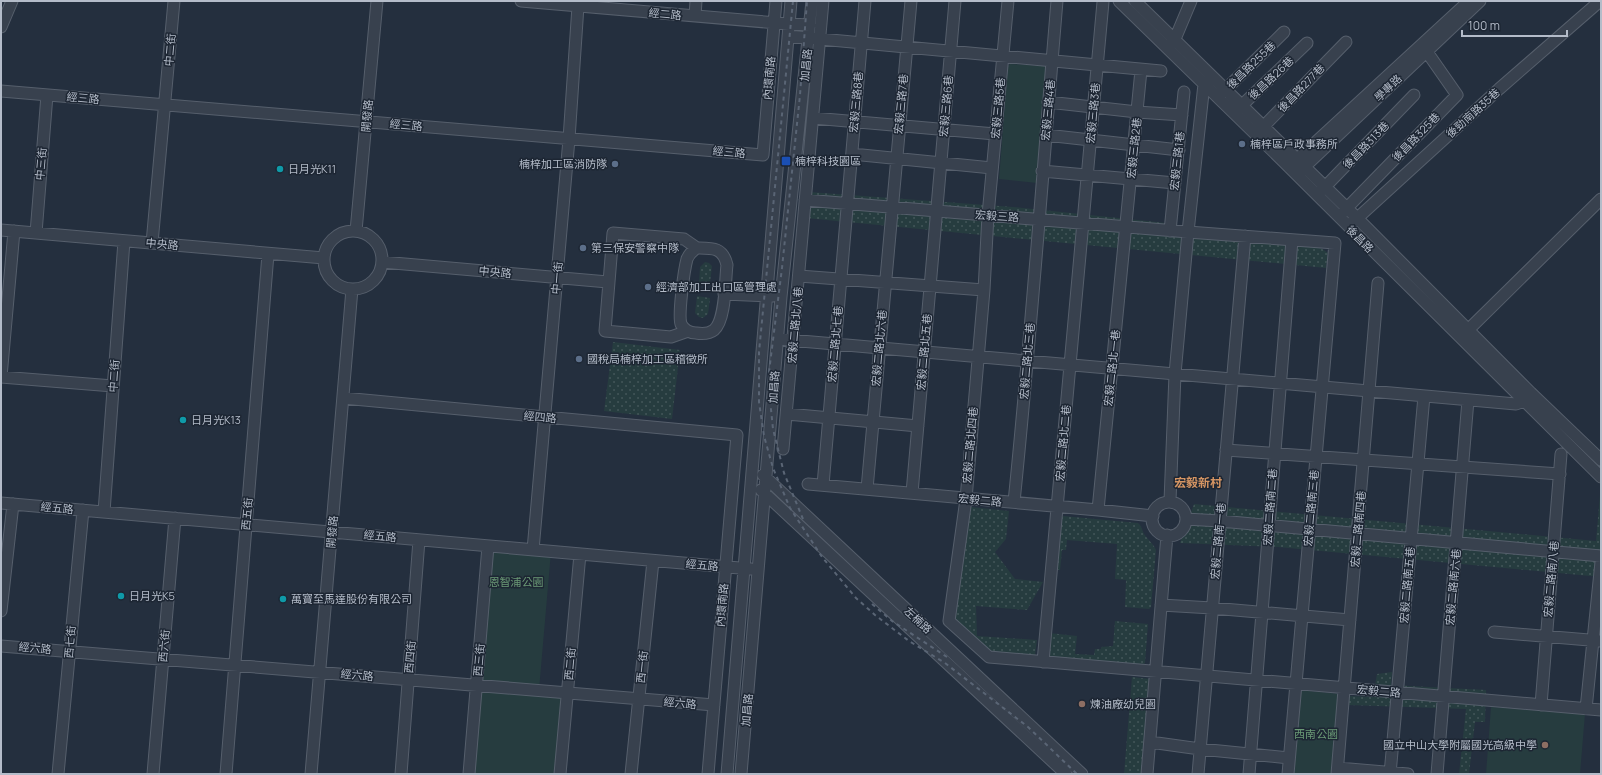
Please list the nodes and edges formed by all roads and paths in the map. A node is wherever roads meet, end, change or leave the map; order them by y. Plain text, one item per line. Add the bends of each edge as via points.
1 (12, 1) edge
2 (174, 1) edge
3 (377, 1) edge
4 (521, 1) edge
5 (696, 1) edge
6 (776, 1) edge
7 (791, 1) edge
8 (812, 1) edge
9 (822, 1) edge
10 (865, 1) edge
11 (911, 1) edge
12 (955, 1) edge
13 (1008, 1) edge
14 (1057, 1) edge
15 (1119, 1) edge
16 (1135, 1) edge
17 (1191, 1) edge
18 (1468, 1) edge
19 (1480, 1) edge
20 (1600, 1) edge
21 (535, 2) edge
22 (1103, 2) dead end
23 (624, 5) edge
24 (578, 6) junction
25 (695, 16) junction
26 (774, 23) junction
27 (789, 24) junction
28 (810, 25) junction
29 (1, 27) edge
30 (1284, 32) dead end
31 (788, 36) junction
32 (814, 39) junction
33 (1175, 39) junction
34 (1346, 42) dead end
35 (862, 43) junction
36 (1307, 44) dead end
37 (907, 48) junction
38 (1167, 48) junction
39 (951, 52) junction
40 (1427, 52) junction
41 (1002, 56) junction
42 (1052, 61) junction
43 (1097, 65) junction
44 (1141, 70) junction
45 (1161, 71) dead end
46 (1208, 80) junction
47 (1226, 89) junction
48 (1, 91) edge
49 (1184, 92) dead end
50 (47, 95) junction
51 (1414, 95) dead end
52 (1218, 97) junction
53 (1048, 102) junction
54 (165, 105) junction
55 (1242, 105) junction
56 (1093, 107) junction
57 (1137, 112) junction
58 (1234, 114) junction
59 (1182, 115) junction
60 (813, 118) junction
61 (366, 122) junction
62 (855, 122) junction
63 (900, 125) junction
64 (1264, 126) junction
65 (944, 129) junction
66 (995, 134) junction
67 (1046, 135) junction
68 (1256, 135) junction
69 (569, 138) junction
70 (1090, 140) junction
71 (1134, 144) junction
72 (1179, 150) junction
73 (852, 154) junction
74 (763, 155) joint
75 (896, 159) junction
76 (941, 163) junction
77 (1297, 167) junction
78 (992, 168) junction
79 (1042, 171) junction
80 (1087, 175) junction
81 (1130, 180) junction
82 (1175, 183) junction
83 (1325, 187) junction
84 (1317, 196) junction
85 (1601, 199) edge
86 (806, 200) junction
87 (848, 204) junction
88 (892, 207) junction
89 (1347, 208) junction
90 (937, 211) junction
91 (988, 215) junction
92 (1338, 217) junction
93 (1357, 218) junction
94 (1038, 219) junction
95 (1083, 223) junction
96 (1126, 227) junction
97 (1348, 227) junction
98 (1, 230) edge
99 (14, 231) junction
100 (356, 231) junction
101 (1170, 231) junction
102 (1188, 232) junction
103 (36, 233) junction
104 (1245, 236) junction
105 (1292, 240) junction
106 (124, 241) junction
107 (152, 243) junction
108 (1335, 243) joint
109 (697, 248) junction
110 (268, 254) junction
111 (324, 258) junction
112 (382, 262) junction
113 (799, 276) junction
114 (557, 277) junction
115 (841, 280) junction
116 (608, 282) junction
117 (885, 283) junction
118 (1378, 283) dead end
119 (930, 287) junction
120 (352, 289) junction
121 (984, 290) junction
122 (724, 294) junction
123 (767, 296) junction
124 (781, 297) junction
125 (1468, 330) junction
126 (688, 331) junction
127 (1460, 338) junction
128 (778, 340) junction
129 (794, 341) junction
130 (835, 344) junction
131 (879, 348) junction
132 (924, 352) junction
133 (978, 357) junction
134 (1028, 362) junction
135 (1070, 365) junction
136 (1112, 369) junction
137 (1175, 374) junction
138 (1, 378) edge
139 (1232, 379) junction
140 (1280, 384) junction
141 (113, 386) junction
142 (1322, 387) junction
143 (1369, 392) junction
144 (1424, 396) junction
145 (1527, 397) junction
146 (343, 398) junction
147 (1468, 400) junction
148 (787, 414) junction
149 (545, 417) junction
150 (829, 418) junction
151 (873, 422) junction
152 (918, 426) junction
153 (737, 436) joint
154 (783, 449) dead end
155 (1226, 450) junction
156 (1275, 453) junction
157 (1561, 454) dead end
158 (1316, 456) junction
159 (1364, 460) junction
160 (1601, 460) edge
161 (1418, 464) junction
162 (752, 466) junction
163 (1463, 467) junction
164 (1560, 474) junction
165 (1601, 477) edge
166 (767, 478) junction
167 (751, 482) junction
168 (808, 484) dead end
169 (823, 485) junction
170 (866, 489) junction
171 (765, 493) junction
172 (912, 493) junction
173 (966, 499) junction
174 (1170, 501) junction
175 (1014, 502) junction
176 (1, 503) edge
177 (13, 504) junction
178 (1057, 506) junction
179 (83, 510) junction
180 (1098, 510) junction
181 (104, 512) junction
182 (1153, 516) junction
183 (175, 518) junction
184 (1186, 519) junction
185 (1220, 521) junction
186 (246, 524) junction
187 (1269, 526) junction
188 (1310, 529) junction
189 (332, 532) junction
190 (1357, 534) junction
191 (1167, 536) junction
192 (1412, 539) junction
193 (420, 540) junction
194 (1456, 543) junction
195 (488, 546) junction
196 (533, 550) junction
197 (1553, 552) junction
198 (580, 554) junction
199 (1601, 556) edge
200 (653, 561) junction
201 (1601, 562) edge
202 (726, 567) junction
203 (744, 569) junction
204 (758, 570) junction
205 (1161, 605) junction
206 (1212, 608) junction
207 (1, 611) edge
208 (1262, 612) junction
209 (1302, 616) junction
210 (1350, 620) junction
211 (1494, 632) dead end
212 (1546, 636) junction
213 (1597, 641) edge
214 (1, 646) edge
215 (69, 651) junction
216 (989, 657) joint
217 (163, 659) junction
218 (1042, 662) junction
219 (235, 665) junction
220 (1156, 671) junction
221 (320, 672) junction
222 (1206, 676) junction
223 (408, 680) junction
224 (1257, 680) junction
225 (1296, 684) junction
226 (477, 685) junction
227 (1344, 688) junction
228 (567, 693) junction
229 (1398, 693) junction
230 (1443, 697) junction
231 (639, 699) junction
232 (714, 705) junction
233 (1541, 705) junction
234 (1586, 709) junction
235 (1601, 710) edge
236 (1150, 742) junction
237 (1200, 749) junction
238 (1251, 754) junction
239 (1289, 758) junction
240 (1338, 771) edge
241 (1390, 773) edge
242 (58, 774) edge
243 (153, 774) edge
244 (226, 774) edge
245 (311, 774) edge
246 (401, 774) edge
247 (470, 774) edge
248 (560, 774) edge
249 (631, 774) edge
250 (708, 774) edge
251 (727, 774) edge
252 (741, 774) edge
253 (1066, 774) edge
254 (1082, 774) edge
255 (1147, 774) edge
256 (1198, 774) edge
257 (1250, 774) edge
258 (1288, 774) edge
259 (1408, 774) edge
260 (1437, 774) edge

1 - 29 street
2 - 54 street, 中二街
3 - 61 street, 開發路
4 - 21 street, 經二路
5 - 25 street
6 - 26 street, 內環南路
7 - 27 street, 加昌路
8 - 28 street, 加昌路
9 - 32 street
10 - 35 street, 宏毅三路8巷
11 - 37 street, 宏毅三路7巷
12 - 39 street, 宏毅三路6巷
13 - 41 street, 宏毅三路5巷
14 - 42 street, 宏毅三路4巷
15 - 38 street, 後昌路
16 - 33 street, 後昌路
17 - 33 street
18 - 77 street, 學專路
19 - 40 street, 學專路
20 - 93 street, 後勁南路35巷
21 - 24 street, 經二路
22 - 43 street, 宏毅三路3巷
23 - 24 street, 經二路
23 - 25 street, 經二路
24 - 69 street, 中一街
25 - 26 street, 經二路
26 - 27 street, 經二路
26 - 74 street, 內環南路
27 - 28 street, 經二路
27 - 31 street, 加昌路
28 - 32 street, 加昌路
30 - 47 street, 後昌路255巷
31 - 32 street
31 - 123 street, 加昌路
32 - 35 street
32 - 60 street, 宏毅二路北八巷
32 - 124 street, 加昌路
33 - 38 street
33 - 46 street, 後昌路
34 - 64 street, 後昌路277巷
35 - 37 street
35 - 62 street, 宏毅三路8巷
36 - 55 street, 後昌路26巷
37 - 39 street
37 - 63 street, 宏毅三路7巷
38 - 46 street, 後昌路
39 - 41 street
39 - 65 street, 宏毅三路6巷
40 - 77 street, 學專路
40 - 89 street, 後昌路325巷 via 1457,95
41 - 42 street
41 - 66 street, 宏毅三路5巷
42 - 43 street
42 - 53 street, 宏毅三路4巷
43 - 44 street
43 - 56 street, 宏毅三路3巷
44 - 45 street
44 - 57 street, 宏毅三路2巷
46 - 47 street, 後昌路
46 - 52 street, 後昌路
46 - 102 street
47 - 52 street, 後昌路255巷
47 - 55 street, 後昌路
48 - 50 street, 經三路
49 - 59 street, 宏毅三路1巷
50 - 54 street, 經三路
50 - 103 street, 中三街
51 - 83 street, 後昌路313巷
52 - 58 street, 後昌路
53 - 56 street
53 - 67 street, 宏毅三路4巷
54 - 61 street, 經三路
54 - 107 street, 中二街
55 - 58 street, 後昌路26巷
55 - 64 street, 後昌路
56 - 57 street
56 - 70 street, 宏毅三路3巷
57 - 59 street
57 - 71 street, 宏毅三路2巷
58 - 68 street, 後昌路
59 - 72 street, 宏毅三路1巷
60 - 62 street
60 - 86 street, 宏毅二路北八巷
61 - 69 street, 經三路
61 - 100 street, 開發路
62 - 63 street
62 - 73 street, 宏毅三路8巷
63 - 65 street
63 - 75 street, 宏毅三路7巷
64 - 68 street, 後昌路277巷
64 - 77 street, 後昌路
65 - 66 street
65 - 76 street, 宏毅三路6巷
66 - 78 street, 宏毅三路5巷
67 - 70 street
67 - 79 street, 宏毅三路4巷
68 - 77 street, 後昌路
69 - 74 street, 經三路
69 - 114 street, 中一街
70 - 71 street
70 - 80 street, 宏毅三路3巷
71 - 72 street
71 - 81 street, 宏毅三路2巷
72 - 82 street, 宏毅三路1巷
73 - 75 street
73 - 87 street, 宏毅三路8巷
75 - 76 street
75 - 88 street, 宏毅三路7巷
76 - 78 street
76 - 90 street, 宏毅三路6巷
77 - 83 street, 後昌路
77 - 84 street, 後昌路
78 - 91 street, 宏毅三路5巷
79 - 80 street
79 - 94 street, 宏毅三路4巷
80 - 81 street
80 - 95 street, 宏毅三路3巷
81 - 82 street
81 - 96 street, 宏毅三路2巷
82 - 101 street, 宏毅三路1巷
83 - 84 street, 後昌路313巷
83 - 89 street, 後昌路
84 - 92 street, 後昌路
85 - 125 street
86 - 87 street, 宏毅三路
86 - 113 street, 宏毅二路北八巷
87 - 88 street, 宏毅三路
87 - 115 street, 宏毅二路北七巷
88 - 90 street, 宏毅三路
88 - 117 street, 宏毅二路北六巷
89 - 92 street, 後昌路325巷
89 - 93 street, 後昌路
90 - 91 street, 宏毅三路
90 - 119 street, 宏毅二路北五巷
91 - 94 street, 宏毅三路
91 - 121 street, 宏毅二路北四巷
92 - 97 street, 後昌路
93 - 97 street, 後勁南路35巷
93 - 125 street, 後昌路
94 - 95 street, 宏毅三路
94 - 134 street, 宏毅二路北三巷
95 - 96 street, 宏毅三路
95 - 135 street, 宏毅二路北二巷
96 - 101 street, 宏毅三路
96 - 136 street, 宏毅二路北一巷
97 - 127 street, 後昌路
98 - 99 street, 中央路
99 - 103 street, 中央路
99 - 138 street
100 - 111 street via 346,231 335,236 329,243
100 - 112 street via 368,235 377,244
101 - 102 street, 宏毅三路
102 - 104 street, 宏毅三路
102 - 137 street
103 - 106 street, 中央路
104 - 105 street, 宏毅三路
104 - 139 street, 宏毅二路南一巷
105 - 108 street, 宏毅三路
105 - 140 street, 宏毅二路南二巷
106 - 107 street, 中央路
106 - 141 street, 中二街
107 - 110 street, 中央路
108 - 142 street, 宏毅二路南三巷
109 - 116 street via 684,240 613,233
109 - 122 street via 712,248 725,257 727,265
109 - 126 street via 687,259 680,313 682,324
110 - 111 street, 中央路
110 - 186 street, 西五街
111 - 120 street via 326,271 333,282
112 - 114 street, 中央路
112 - 120 street via 372,282
113 - 115 street
113 - 129 street, 宏毅二路北八巷
114 - 116 street, 中央路
114 - 149 street, 中一街
115 - 117 street
115 - 130 street, 宏毅二路北七巷
116 - 126 street via 605,331 671,337
117 - 119 street
117 - 131 street, 宏毅二路北六巷
118 - 143 street, 宏毅二路南四巷
119 - 121 street
119 - 132 street, 宏毅二路北五巷
120 - 146 street, 開發路
121 - 133 street, 宏毅二路北四巷
122 - 123 street
122 - 126 street via 720,323 713,331
123 - 124 street
123 - 162 street, 加昌路
124 - 128 street, 加昌路
125 - 127 street
125 - 145 street, 後昌路
127 - 145 street, 後昌路
128 - 129 street
128 - 166 street, 加昌路
129 - 130 street
129 - 148 street, 宏毅二路北八巷
130 - 131 street
130 - 150 street, 宏毅二路北七巷
131 - 132 street
131 - 151 street, 宏毅二路北六巷
132 - 133 street
132 - 152 street, 宏毅二路北五巷
133 - 134 street
133 - 173 street, 宏毅二路北四巷
134 - 135 street
134 - 175 street, 宏毅二路北三巷
135 - 136 street
135 - 178 street, 宏毅二路北二巷
136 - 137 street
136 - 180 street, 宏毅二路北一巷
137 - 139 street
137 - 174 street
138 - 141 street
139 - 140 street
139 - 155 street, 宏毅二路南一巷
140 - 142 street
140 - 156 street, 宏毅二路南二巷
141 - 181 street, 中二街
142 - 143 street
142 - 158 street, 宏毅二路南三巷
143 - 144 street
143 - 159 street, 宏毅二路南四巷
144 - 147 street
144 - 161 street, 宏毅二路南五巷
145 - 147 street via 1516,404
145 - 160 street, 後昌路
145 - 165 street, 後昌路
146 - 149 street, 經四路
146 - 189 street, 開發路
147 - 163 street, 宏毅二路南六巷
148 - 150 street
148 - 154 street, 宏毅二路北八巷
149 - 153 street, 經四路
149 - 196 street, 中一街
150 - 151 street
150 - 169 street, 宏毅二路北七巷
151 - 152 street
151 - 170 street, 宏毅二路北六巷
152 - 172 street, 宏毅二路北五巷
153 - 202 street, 內環南路
155 - 156 street
155 - 185 street, 宏毅二路南一巷
156 - 158 street
156 - 187 street, 宏毅二路南二巷
157 - 164 street, 宏毅二路南八巷
158 - 159 street
158 - 188 street, 宏毅二路南三巷
159 - 161 street
159 - 190 street, 宏毅二路南四巷
161 - 163 street
161 - 192 street, 宏毅二路南五巷
162 - 166 street, 左楠路
162 - 167 street, 加昌路
163 - 164 street
163 - 194 street, 宏毅二路南六巷
164 - 197 street, 宏毅二路南八巷
166 - 171 street, 加昌路
166 - 254 street, 左楠路
167 - 171 street, 左楠路
167 - 203 street, 加昌路
168 - 169 street, 宏毅二路
169 - 170 street, 宏毅二路
170 - 172 street, 宏毅二路
171 - 204 street, 加昌路
171 - 253 street, 左楠路
172 - 173 street, 宏毅二路
173 - 175 street, 宏毅二路
173 - 216 street, 宏毅二路北四巷 via 949,621
174 - 182 street via 1159,505
174 - 184 street via 1184,509
175 - 178 street, 宏毅二路
176 - 177 street, 經五路
177 - 179 street, 經五路
177 - 207 street
178 - 180 street, 宏毅二路
178 - 218 street, 宏毅二路北二巷
179 - 181 street, 經五路
179 - 215 street, 西七街
180 - 182 street, 宏毅二路
181 - 183 street, 經五路
182 - 191 street via 1154,526
183 - 186 street, 經五路
183 - 217 street, 西六街
184 - 185 street
184 - 191 street via 1182,530
185 - 187 street
185 - 206 street, 宏毅二路南一巷
186 - 189 street, 經五路
186 - 219 street, 西五街
187 - 188 street
187 - 208 street, 宏毅二路南二巷
188 - 190 street
188 - 209 street, 宏毅二路南三巷
189 - 193 street, 經五路
189 - 221 street, 開發路
190 - 192 street
190 - 210 street, 宏毅二路南四巷
191 - 205 street
192 - 194 street
192 - 229 street, 宏毅二路南五巷
193 - 195 street, 經五路
193 - 223 street, 西四街
194 - 197 street
194 - 230 street, 宏毅二路南六巷
195 - 196 street, 經五路
195 - 226 street, 西三街
196 - 198 street, 經五路
197 - 199 street
197 - 212 street, 宏毅二路南八巷
198 - 200 street, 經五路
198 - 228 street, 西二街
200 - 202 street, 經五路
200 - 231 street, 西一街
201 - 213 street
202 - 203 street, 經五路
202 - 232 street, 內環南路
203 - 204 street, 經五路
203 - 251 street, 加昌路
204 - 252 street, 加昌路
205 - 206 street
205 - 220 street
206 - 208 street
206 - 222 street, 宏毅二路南一巷
208 - 209 street
208 - 224 street, 宏毅二路南二巷
209 - 210 street
209 - 225 street, 宏毅二路南三巷
210 - 227 street, 宏毅二路南四巷
211 - 212 street
212 - 213 street
212 - 233 street, 宏毅二路南八巷
213 - 234 street
214 - 215 street, 經六路
215 - 217 street, 經六路
215 - 242 street, 西七街
216 - 218 street, 宏毅二路
217 - 219 street, 經六路
217 - 243 street, 西六街
218 - 220 street, 宏毅二路
219 - 221 street, 經六路
219 - 244 street, 西五街
220 - 222 street, 宏毅二路
220 - 236 street
221 - 223 street, 經六路
221 - 245 street, 開發路
222 - 224 street, 宏毅二路
222 - 237 street, 宏毅二路南一巷
223 - 226 street, 經六路
223 - 246 street, 西四街
224 - 225 street, 宏毅二路
224 - 238 street, 宏毅二路南二巷
225 - 227 street, 宏毅二路
225 - 239 street, 宏毅二路南三巷
226 - 228 street, 經六路
226 - 247 street, 西三街
227 - 229 street, 宏毅二路
227 - 240 street, 宏毅二路南四巷
228 - 231 street, 經六路
228 - 248 street, 西二街
229 - 230 street, 宏毅二路
229 - 241 street, 宏毅二路南五巷
230 - 233 street, 宏毅二路
230 - 260 street, 宏毅二路南六巷
231 - 232 street, 經六路
231 - 249 street, 西一街
232 - 250 street, 內環南路
233 - 234 street, 宏毅二路
234 - 235 street, 宏毅二路
236 - 237 street
236 - 255 street
237 - 238 street
237 - 256 street, 宏毅二路南一巷
238 - 239 street
238 - 257 street, 宏毅二路南二巷
239 - 258 street, 宏毅二路南三巷
240 - 241 street
241 - 259 street

